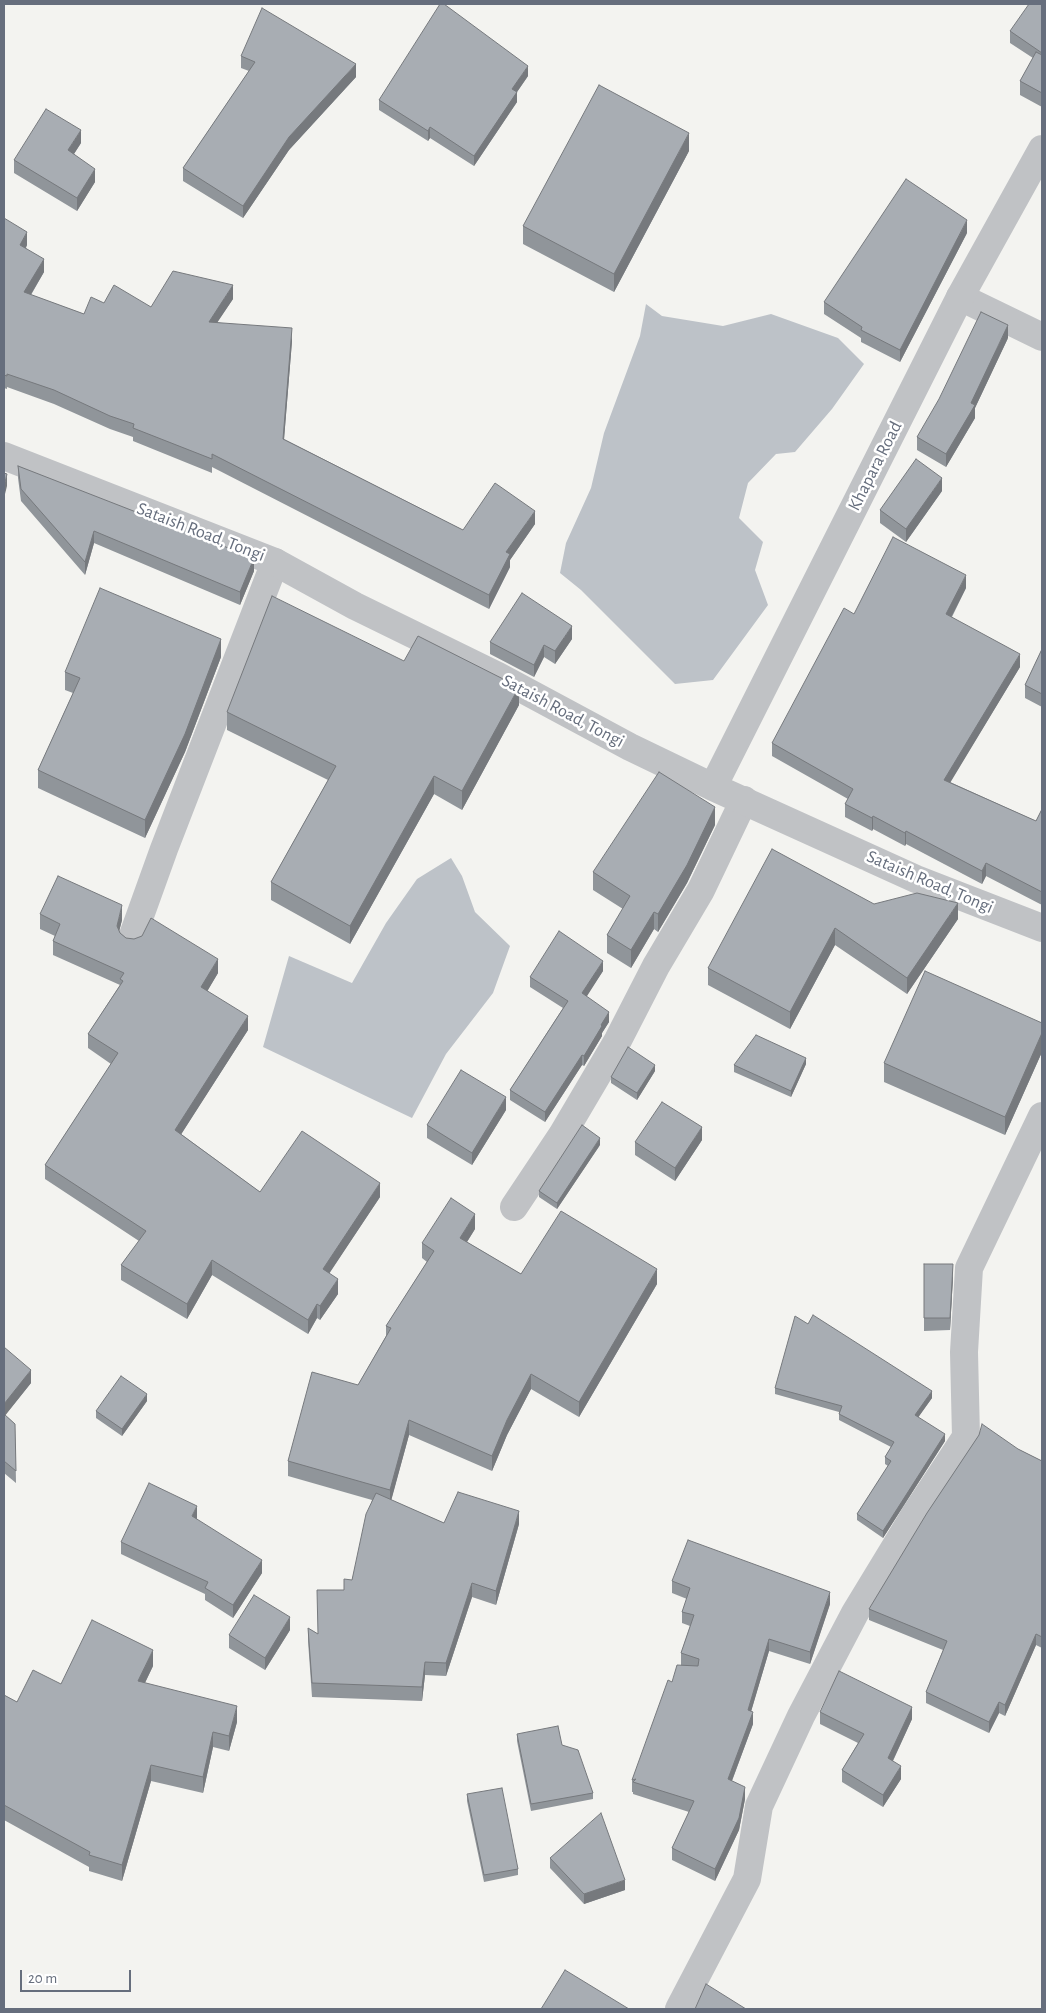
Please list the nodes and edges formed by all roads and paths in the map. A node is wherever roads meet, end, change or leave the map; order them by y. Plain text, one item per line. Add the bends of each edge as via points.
1 (1042, 149) edge
2 (960, 297) junction
3 (1042, 337) edge
4 (4, 456) edge
5 (275, 562) junction
6 (713, 787) junction
7 (744, 800) junction
8 (1042, 928) edge
9 (132, 938) edge
10 (1042, 1116) edge
11 (514, 1207) dead end
12 (679, 2009) edge

1 - 2 street, Khapara Road
2 - 3 street
2 - 6 street, Khapara Road
4 - 5 street, Sataish Road, Tongi
5 - 6 street, Sataish Road, Tongi
5 - 9 street
6 - 7 street, Sataish Road, Tongi
7 - 8 street, Sataish Road, Tongi via 916,879
7 - 11 street via 701,890 656,966 618,1040 562,1135
10 - 12 street via 969,1268 964,1352 966,1437 855,1613 801,1716 759,1806 747,1879

